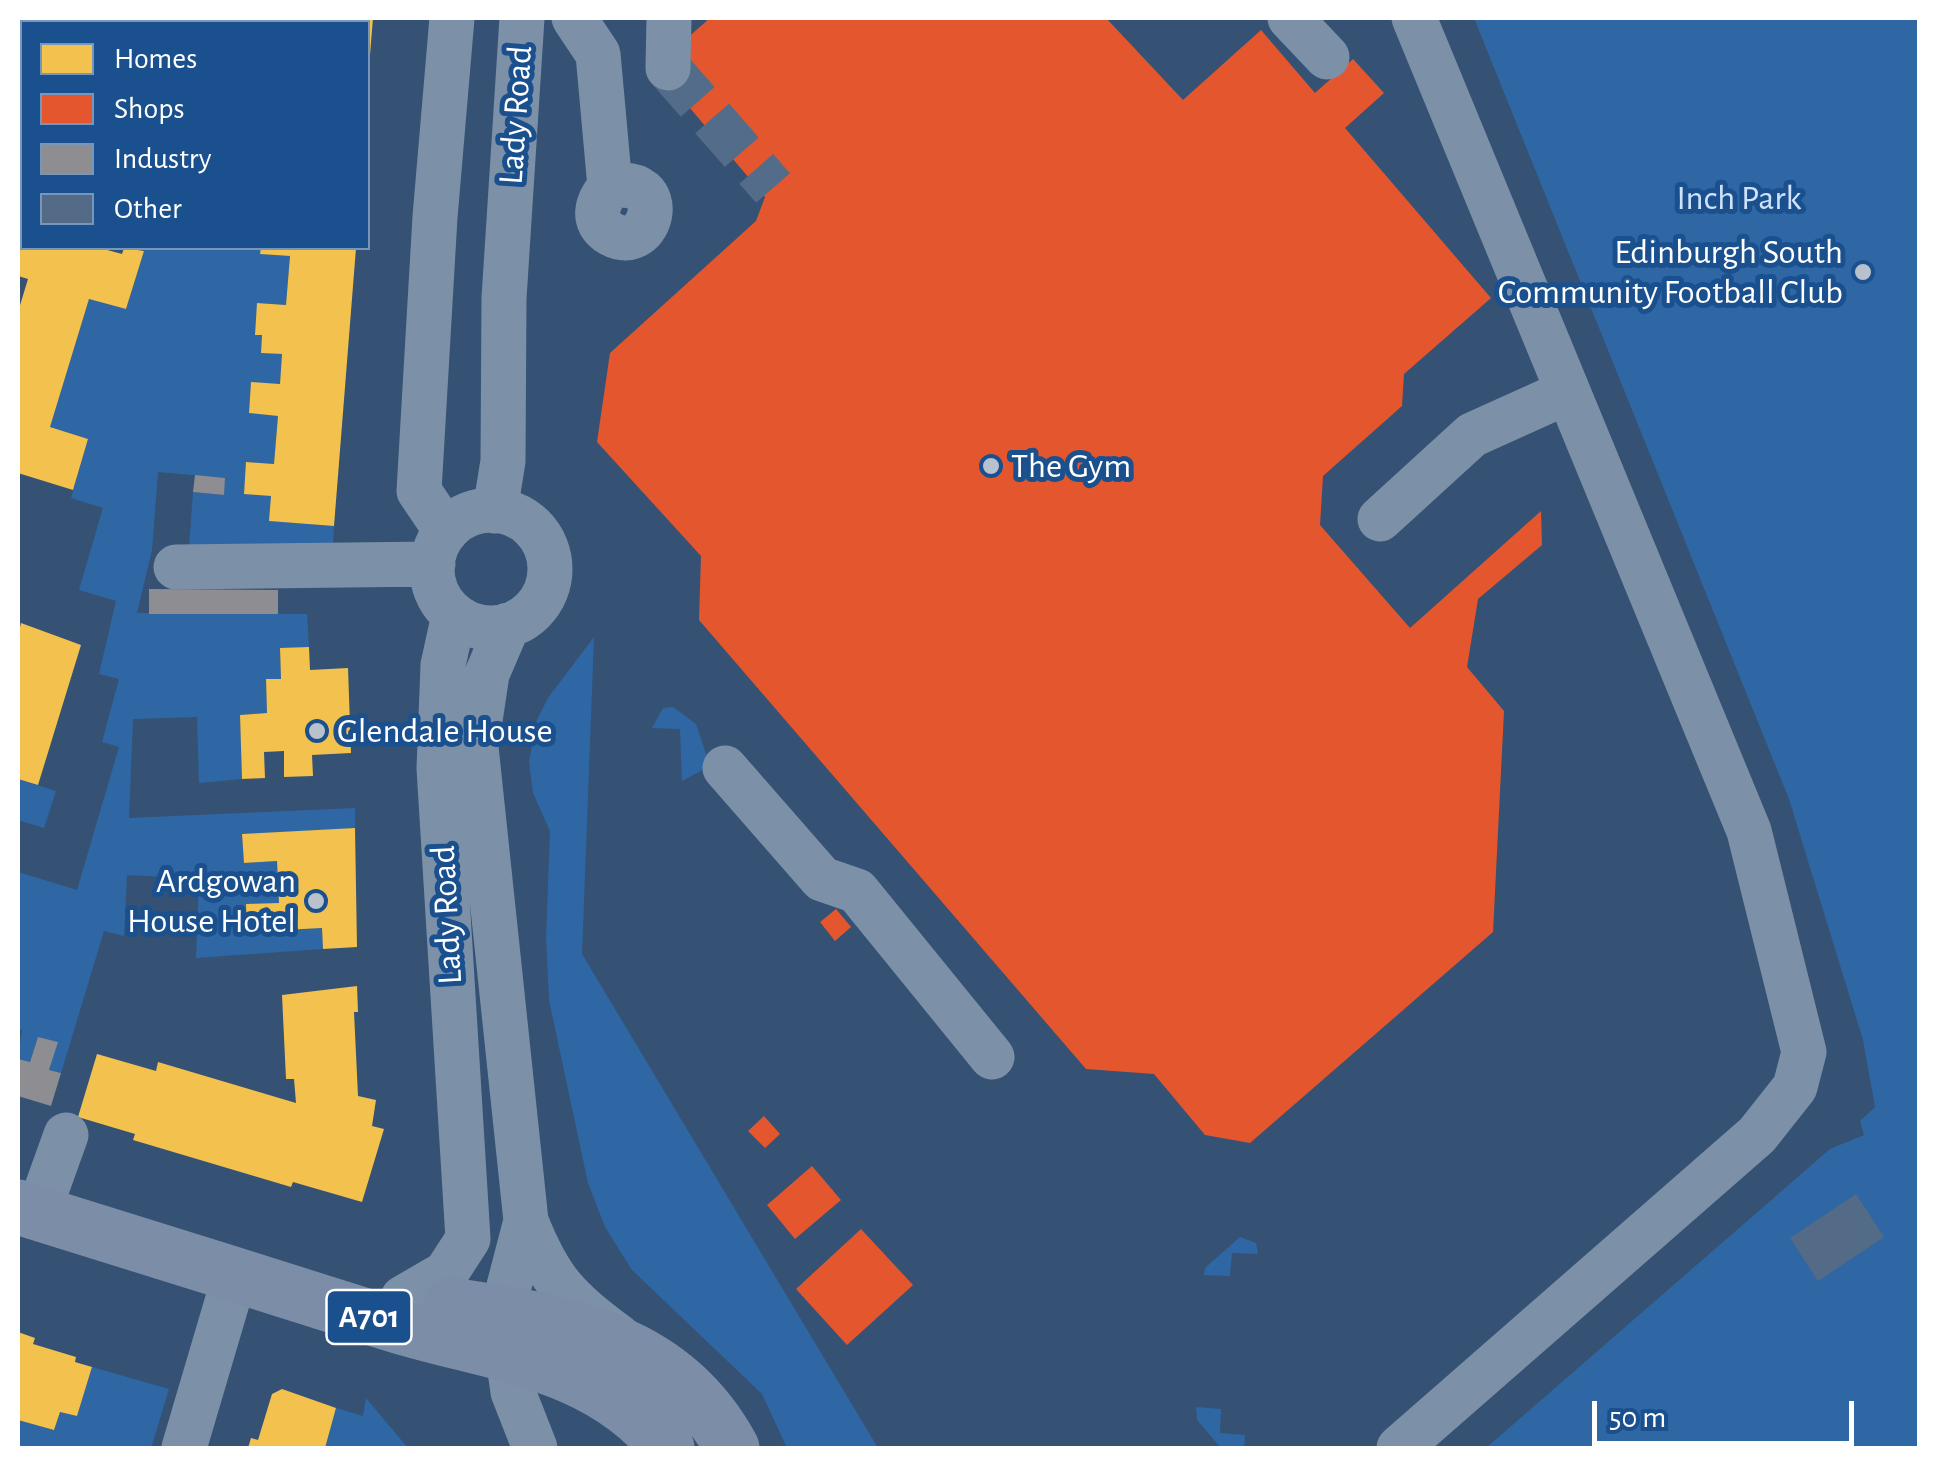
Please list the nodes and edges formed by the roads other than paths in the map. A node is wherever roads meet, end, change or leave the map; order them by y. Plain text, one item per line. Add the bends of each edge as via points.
1 (452, 18) edge
2 (522, 18) edge
3 (574, 18) edge
4 (669, 18) edge
5 (1290, 18) edge
6 (1414, 18) edge
7 (1327, 57) dead end
8 (668, 68) tunnel mouth
9 (610, 187) dead end
10 (1565, 393) junction
11 (494, 511) junction
12 (1380, 519) dead end
13 (439, 548) junction
14 (176, 567) dead end
15 (454, 615) junction
16 (508, 626) junction
17 (726, 768) dead end
18 (992, 1057) dead end
19 (66, 1136) dead end
20 (28, 1210) edge
21 (468, 1216) junction
22 (526, 1220) junction
23 (236, 1272) junction
24 (403, 1298) junction
25 (504, 1332) junction
26 (634, 1349) junction
27 (184, 1448) edge
28 (534, 1448) edge
29 (667, 1448) edge
30 (732, 1448) edge
31 (1399, 1448) edge

1 - 13 street, Lady Road via 419,491
2 - 11 street, Lady Road via 504,298 503,461
3 - 9 street via 598,54
4 - 8 street
5 - 7 street
6 - 10 street
10 - 12 street via 1472,435
10 - 31 street via 1749,830 1804,1052 1795,1088 1757,1135
11 - 13 street via 463,518
11 - 16 street, Lady Road via 530,526 549,560 542,599
13 - 14 street
13 - 15 street, Lady Road via 439,598
15 - 16 street via 485,628
15 - 21 street, Lady Road via 440,694 439,768
16 - 22 street, Lady Road via 482,694 476,768
17 - 18 street via 822,878 856,891
19 - 20 street
20 - 23 main road, A701
21 - 24 street, Lady Road via 460,1257 429,1286
21 - 25 street, Lady Road
22 - 25 street, Lady Road
22 - 26 street, Lady Road via 565,1296
23 - 24 main road, A701
23 - 25 main road, A701 via 393,1325
23 - 27 street
24 - 25 main road, A701
25 - 26 main road, A701 via 565,1325
25 - 28 street via 513,1392
25 - 29 main road, A701 via 628,1407
26 - 30 main road, A701 via 673,1373

